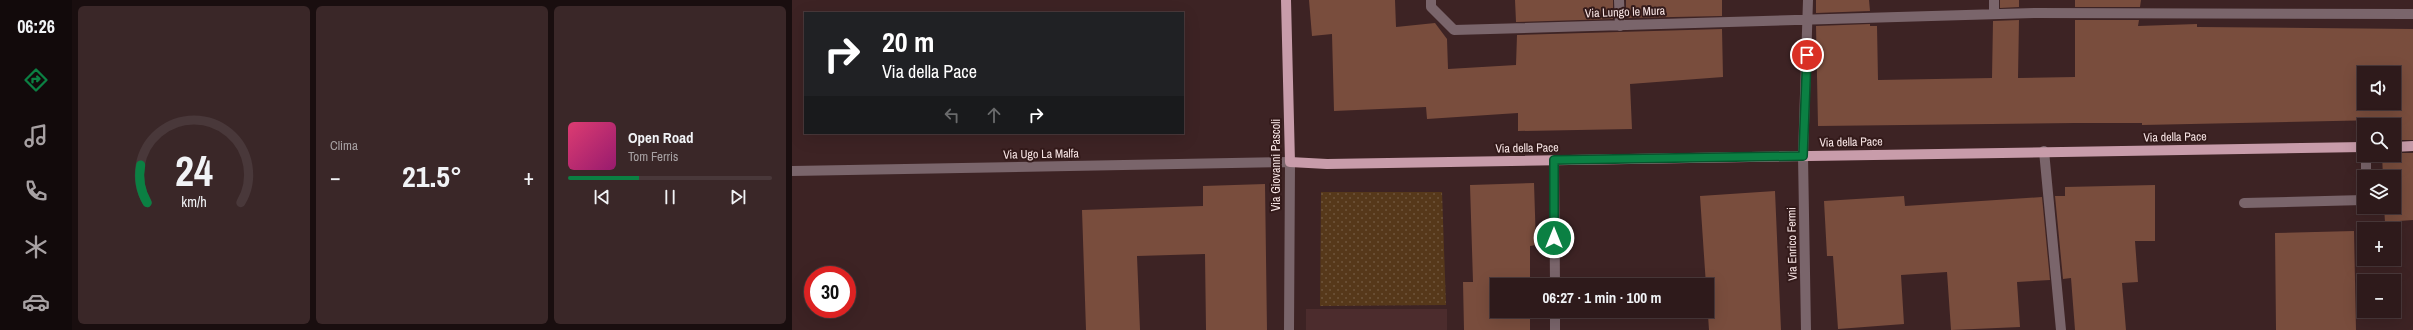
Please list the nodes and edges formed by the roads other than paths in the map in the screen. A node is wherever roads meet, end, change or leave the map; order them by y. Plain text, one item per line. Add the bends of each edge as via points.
1 (1286, 0) edge
2 (1431, 0) edge
3 (1619, 0) edge
4 (1808, 0) edge
5 (1994, 0) edge
6 (1994, 14) junction
7 (2413, 14) edge
8 (1808, 20) junction
9 (1620, 26) junction
10 (2401, 146) edge
11 (2413, 146) edge
12 (2357, 147) edge
13 (2044, 151) junction
14 (1803, 156) junction
15 (1554, 160) junction
16 (1290, 162) junction
17 (792, 171) edge
18 (2357, 200) edge
19 (2244, 203) dead end
20 (1555, 278) edge
21 (1555, 318) edge
22 (1289, 330) edge
23 (1555, 330) edge
24 (1806, 330) edge
25 (2061, 330) edge

1 - 16 main road, Via Giovanni Pascoli
2 - 9 street, Via Lungo le Mura via 1431,7 1454,30
3 - 9 street
4 - 8 street, Via Enrico Fermi
5 - 6 street
6 - 7 street, Via Lungo le Mura
6 - 8 street, Via Lungo le Mura
8 - 9 street, Via Lungo le Mura
8 - 14 street, Via Enrico Fermi
10 - 11 main road
12 - 13 main road, Via della Pace
13 - 14 main road, Via della Pace
13 - 25 street
14 - 15 main road, Via della Pace
14 - 24 street, Via Enrico Fermi
15 - 16 main road, Via della Pace via 1327,164
15 - 20 street
16 - 17 street, Via Ugo La Malfa
16 - 22 street, Via Giovanni Pascoli
18 - 19 street
21 - 23 street

